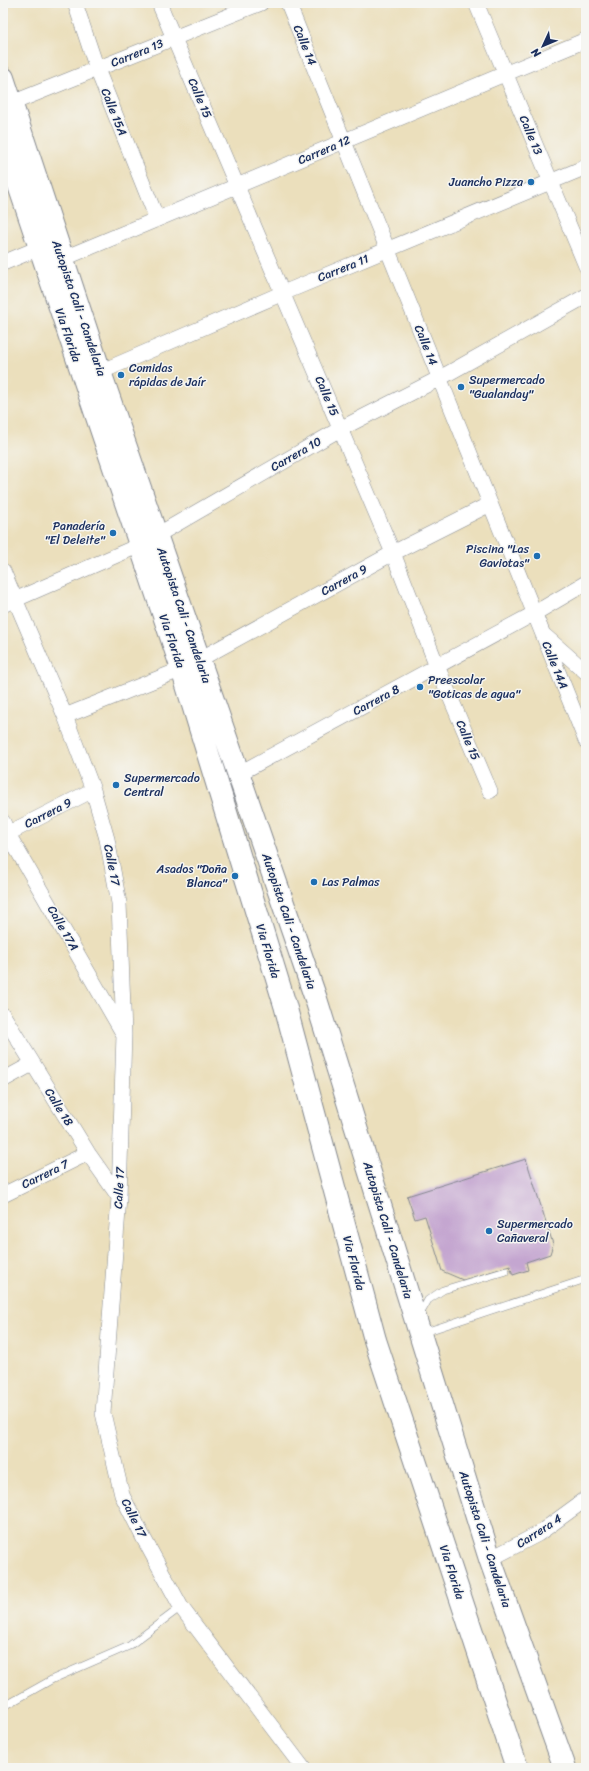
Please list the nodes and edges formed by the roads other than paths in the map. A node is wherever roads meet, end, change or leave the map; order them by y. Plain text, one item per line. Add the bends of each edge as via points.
1 (74, 3) edge
2 (159, 3) edge
3 (261, 3) edge
4 (288, 3) edge
5 (477, 3) edge
6 (174, 38) junction
7 (586, 40) edge
8 (97, 69) junction
9 (506, 73) junction
10 (3, 78) edge
11 (12, 103) junction
12 (3, 138) edge
13 (344, 142) junction
14 (586, 166) edge
15 (551, 182) junction
16 (238, 186) junction
17 (157, 219) junction
18 (39, 248) junction
19 (388, 250) junction
20 (62, 259) junction
21 (3, 263) edge
22 (586, 266) edge
23 (283, 293) junction
24 (586, 296) edge
25 (100, 372) junction
26 (440, 378) junction
27 (340, 429) junction
28 (490, 504) junction
29 (148, 540) junction
30 (393, 553) junction
31 (3, 571) edge
32 (586, 583) edge
33 (9, 602) edge
34 (535, 613) junction
35 (543, 634) junction
36 (191, 664) junction
37 (437, 666) junction
38 (586, 672) edge
39 (65, 716) junction
40 (586, 741) edge
41 (238, 774) junction
42 (93, 790) junction
43 (490, 791) dead end
44 (5, 831) edge
45 (3, 1015) edge
46 (124, 1034) junction
47 (32, 1064) junction
48 (3, 1080) edge
49 (88, 1153) junction
50 (3, 1195) edge
51 (119, 1198) junction
52 (506, 1271) dead end
53 (586, 1279) edge
54 (418, 1326) junction
55 (586, 1499) edge
56 (490, 1559) junction
57 (181, 1607) junction
58 (3, 1707) edge
59 (303, 1768) edge
60 (517, 1768) edge
61 (565, 1768) edge

1 - 8 street, Calle 15A
2 - 6 street, Calle 15
3 - 6 street, Carrera 13
4 - 13 street, Calle 14
5 - 9 street, Calle 13
6 - 8 street, Carrera 13
6 - 16 street, Calle 15
7 - 9 street, Carrera 12
8 - 11 street, Carrera 13
8 - 17 street, Calle 15A
9 - 13 street, Carrera 12
9 - 15 street, Calle 13
10 - 11 main road, Autopista Cali - Candelaria
11 - 20 main road, Autopista Cali - Candelaria
12 - 18 main road, Via Florida
13 - 16 street, Carrera 12
13 - 19 street, Calle 14
14 - 15 street, Carrera 11
15 - 19 street, Carrera 11
15 - 22 street, Calle 13
16 - 17 street, Carrera 12
16 - 23 street, Calle 15
17 - 20 street, Carrera 12
18 - 21 street
18 - 29 main road, Via Florida
19 - 23 street, Carrera 11
19 - 26 street, Calle 14
20 - 25 main road, Autopista Cali - Candelaria
23 - 25 street, Carrera 11
23 - 27 street, Calle 15
24 - 26 street, Carrera 10
25 - 29 main road, Autopista Cali - Candelaria
26 - 27 street, Carrera 10
26 - 28 street, Calle 14
27 - 29 street, Carrera 10
27 - 30 street, Calle 15
28 - 30 street, Carrera 9
28 - 34 street, Calle 14
29 - 33 street, Carrera 10
29 - 36 main road, Autopista Cali - Candelaria
30 - 36 street, Carrera 9
30 - 37 street, Calle 15
31 - 33 street, Calle 17
32 - 34 street
33 - 39 street, Calle 17
34 - 35 street, Calle 14
34 - 37 street, Carrera 8
35 - 38 street, Calle 14
35 - 40 street, Calle 14A
36 - 39 street, Carrera 9
36 - 41 main road, Autopista Cali - Candelaria
36 - 60 main road, Via Florida via 375,1340
37 - 41 street, Carrera 8
37 - 43 street, Calle 15
39 - 42 street, Calle 17
41 - 54 main road, Autopista Cali - Candelaria via 316,999
42 - 44 street, Carrera 9
42 - 46 street, Calle 17 via 107,839 119,903
44 - 46 street, Calle 17A
45 - 47 street, Calle 18
46 - 51 street, Calle 17
47 - 48 street
47 - 49 street, Calle 18
49 - 50 street, Carrera 7
49 - 51 street, Calle 18
51 - 57 street, Calle 17 via 103,1413 122,1495
52 - 54 lane via 434,1294 421,1314
53 - 54 lane
54 - 56 main road, Autopista Cali - Candelaria
55 - 56 street, Carrera 4 via 538,1534
56 - 61 main road, Autopista Cali - Candelaria
57 - 58 lane via 129,1646 53,1679
57 - 59 street, Calle 17

